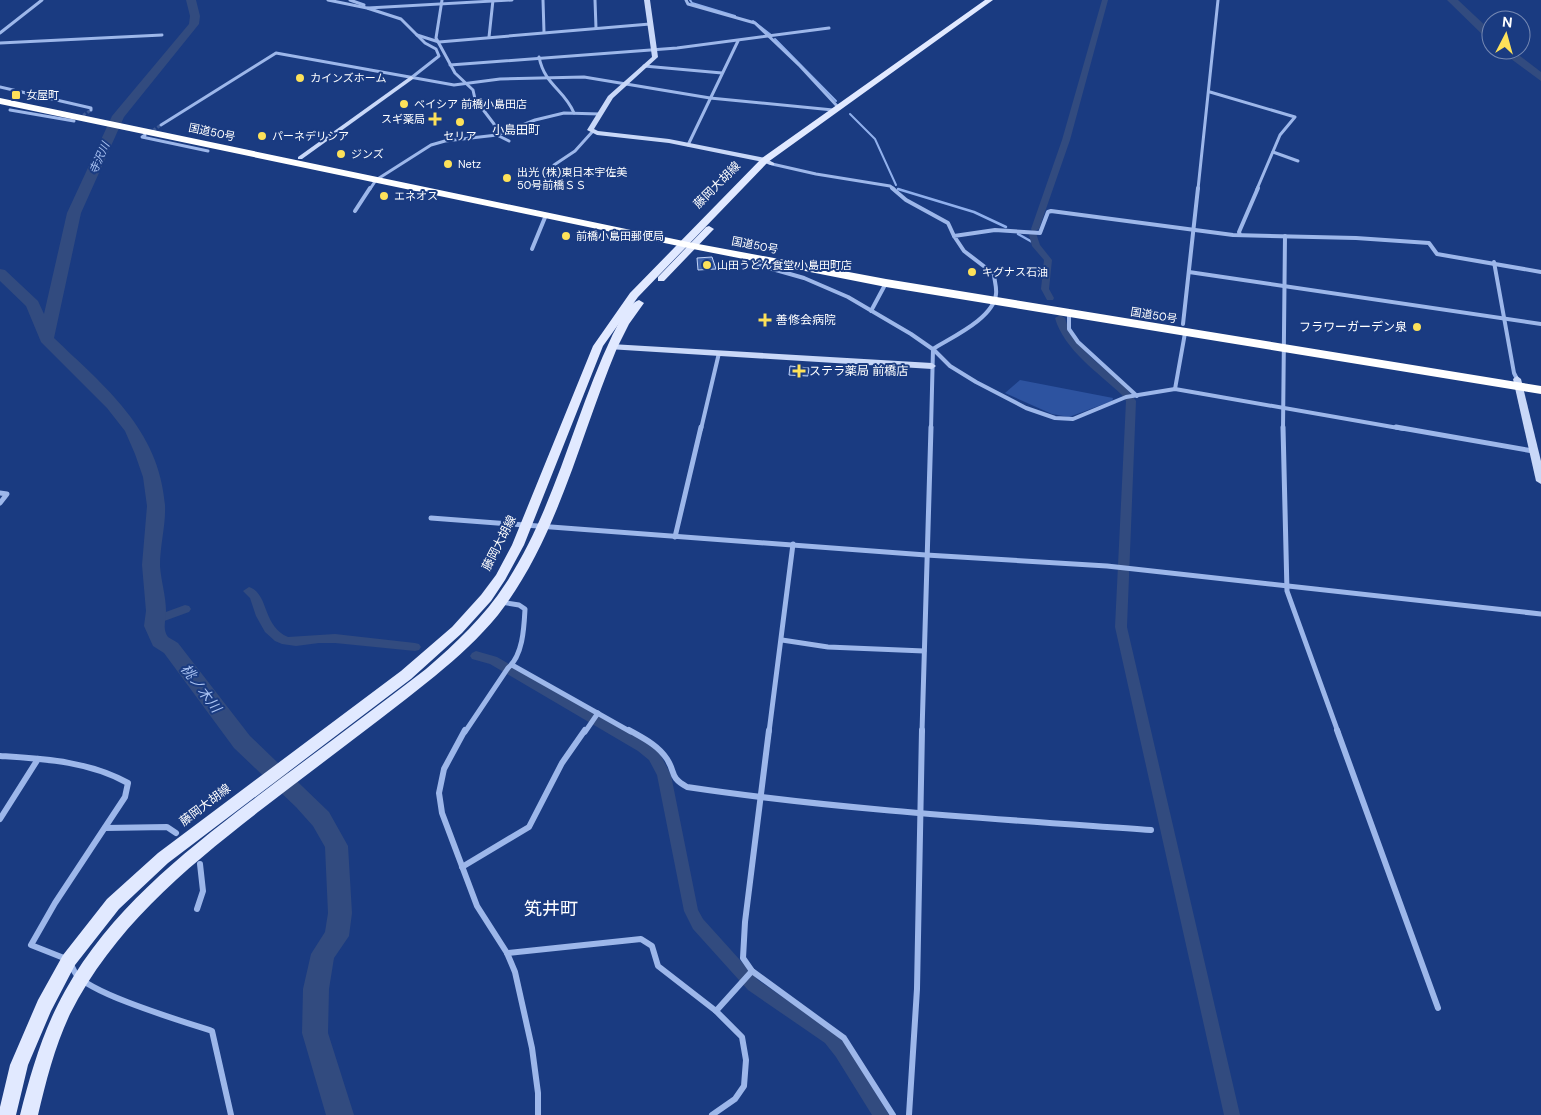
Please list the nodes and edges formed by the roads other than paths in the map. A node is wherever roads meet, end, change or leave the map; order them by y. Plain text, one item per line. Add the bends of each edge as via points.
1 (42, 0) edge
2 (328, 0) edge
3 (350, 0) edge
4 (389, 0) edge
5 (493, 0) edge
6 (512, 0) edge
7 (544, 0) edge
8 (595, 0) edge
9 (647, 0) edge
10 (686, 0) edge
11 (990, 0) edge
12 (999, 0) edge
13 (1218, 0) edge
14 (442, 1) edge
15 (388, 6) junction
16 (368, 8) junction
17 (650, 24) junction
18 (596, 28) junction
19 (829, 28) dead end
20 (544, 32) junction
21 (0, 34) edge
22 (162, 35) dead end
23 (416, 35) junction
24 (489, 37) junction
25 (770, 37) junction
26 (738, 41) junction
27 (439, 42) junction
28 (0, 43) edge
29 (655, 50) junction
30 (539, 57) junction
31 (450, 65) junction
32 (644, 66) junction
33 (722, 73) junction
34 (545, 77) junction
35 (411, 78) junction
36 (625, 82) junction
37 (466, 83) junction
38 (0, 87) edge
39 (1210, 92) junction
40 (0, 95) edge
41 (710, 98) junction
42 (0, 101) edge
43 (835, 109) junction
44 (10, 110) dead end
45 (91, 110) dead end
46 (574, 112) junction
47 (600, 114) junction
48 (105, 120) junction
49 (74, 121) tunnel mouth
50 (162, 125) tunnel mouth
51 (132, 126) junction
52 (593, 131) junction
53 (144, 135) dead end
54 (497, 135) junction
55 (509, 141) dead end
56 (688, 145) junction
57 (208, 151) dead end
58 (1273, 152) junction
59 (300, 158) junction
60 (1298, 161) dead end
61 (769, 162) junction
62 (554, 165) dead end
63 (380, 177) junction
64 (355, 211) dead end
65 (546, 215) junction
66 (1195, 230) junction
67 (1240, 235) junction
68 (954, 236) junction
69 (1285, 236) junction
70 (691, 241) junction
71 (532, 249) dead end
72 (1494, 262) junction
73 (758, 266) dead end
74 (1189, 272) junction
75 (1541, 272) edge
76 (886, 283) junction
77 (1284, 286) junction
78 (995, 298) junction
79 (871, 311) junction
80 (1069, 314) junction
81 (1503, 319) junction
82 (1541, 324) edge
83 (1184, 329) junction
84 (1283, 345) junction
85 (611, 347) junction
86 (933, 349) junction
87 (719, 353) junction
88 (932, 366) junction
89 (1518, 383) junction
90 (1541, 383) edge
91 (1175, 389) junction
92 (1541, 390) edge
93 (1137, 396) junction
94 (1283, 409) junction
95 (1533, 451) junction
96 (1541, 481) edge
97 (0, 493) edge
98 (0, 502) edge
99 (431, 518) dead end
100 (527, 525) junction
101 (542, 527) junction
102 (675, 537) junction
103 (794, 544) junction
104 (926, 555) junction
105 (1286, 586) junction
106 (500, 602) junction
107 (1541, 614) edge
108 (782, 640) junction
109 (924, 651) junction
110 (512, 665) junction
111 (597, 715) junction
112 (357, 720) junction
113 (0, 756) edge
114 (38, 759) junction
115 (762, 798) junction
116 (919, 813) junction
117 (0, 819) edge
118 (223, 821) junction
119 (104, 828) junction
120 (1151, 830) dead end
121 (176, 833) dead end
122 (200, 864) dead end
123 (462, 867) junction
124 (197, 909) dead end
125 (508, 953) junction
126 (69, 960) junction
127 (751, 971) junction
128 (80, 980) junction
129 (1438, 1008) dead end
130 (716, 1011) junction
131 (7, 1115) edge
132 (30, 1115) edge
133 (231, 1115) edge
134 (538, 1115) edge
135 (712, 1115) edge
136 (893, 1115) edge
137 (909, 1115) edge

1 - 21 street
2 - 16 street
3 - 16 street
4 - 15 street
5 - 6 street
5 - 14 street
5 - 24 street
7 - 20 street
8 - 18 street
9 - 17 street
10 - 25 street via 688,4 755,23
11 - 43 main road, 藤岡大胡線
12 - 61 main road, 藤岡大胡線
13 - 39 street
14 - 15 street
14 - 27 street via 436,38
15 - 16 street
16 - 23 street via 401,19
17 - 18 street
17 - 29 street
18 - 20 street
19 - 25 street
20 - 24 street
22 - 28 street
23 - 27 street
23 - 35 street via 436,49 439,56
24 - 27 street
25 - 26 street
25 - 43 street
26 - 29 street
26 - 33 street
27 - 31 street
29 - 30 street
29 - 32 street via 655,57
30 - 31 street
30 - 34 street via 540,70
31 - 37 street
32 - 33 street
32 - 36 street
33 - 41 street
34 - 36 street
34 - 37 street
34 - 46 street via 555,90 566,97
35 - 37 street via 454,85
35 - 50 street via 276,53
35 - 59 street
36 - 41 street
36 - 47 street via 610,97
37 - 54 street via 494,124
38 - 45 street
39 - 58 street via 1295,117 1280,135
39 - 66 street
40 - 48 highway, 国道50号
41 - 43 street
41 - 56 street
42 - 48 highway, 国道50号
43 - 61 main road, 藤岡大胡線
44 - 49 street
46 - 47 street
46 - 54 street via 535,120
47 - 52 street via 590,130
48 - 51 highway, 国道50号
51 - 59 highway, 国道50号
51 - 63 highway, 国道50号
52 - 56 street
52 - 62 street via 576,151
53 - 57 street via 142,137
54 - 55 street
54 - 63 street via 445,140 431,145
56 - 61 street
58 - 60 street
58 - 67 street
59 - 63 highway, 国道50号
61 - 68 street via 816,174 890,186 906,200 948,223
61 - 70 main road, 藤岡大胡線
63 - 64 street
63 - 65 highway, 国道50号
63 - 70 highway, 国道50号
65 - 70 highway, 国道50号
65 - 71 street
66 - 67 street
66 - 68 street via 1051,211 1040,232 995,230
66 - 74 street
67 - 69 street
68 - 78 street via 964,251 994,274
69 - 72 street via 1429,243 1437,254
69 - 77 street
70 - 76 highway, 国道50号
70 - 78 highway, 国道50号
70 - 85 main road, 藤岡大胡線 via 634,308
70 - 100 main road, 藤岡大胡線 via 634,295 598,346
72 - 75 street
72 - 81 street
73 - 79 street via 787,271
74 - 77 street
74 - 83 street
76 - 78 highway, 国道50号
76 - 79 street
77 - 81 street
77 - 84 street
78 - 80 highway, 国道50号
78 - 83 highway, 国道50号
78 - 86 street via 984,316
79 - 86 street
80 - 83 highway, 国道50号
80 - 93 street via 1069,329 1078,342
81 - 82 street
81 - 89 street
83 - 84 highway, 国道50号
83 - 91 street
84 - 89 highway, 国道50号
84 - 94 street
85 - 87 street
85 - 101 main road, 藤岡大胡線
86 - 88 street
86 - 93 street via 953,368 1051,418 1067,420
87 - 88 street
87 - 102 street
88 - 104 street
89 - 90 highway, 国道50号
89 - 92 highway, 国道50号
89 - 95 street
91 - 93 street
91 - 94 street
94 - 95 street
94 - 105 street
95 - 96 street
97 - 98 street via 7,494
99 - 100 street
100 - 101 street
100 - 112 main road, 藤岡大胡線 via 501,577 468,619
101 - 102 street
101 - 106 main road, 藤岡大胡線 via 525,564
102 - 103 street
103 - 104 street
103 - 108 street
104 - 105 street via 1107,566
104 - 109 street
105 - 107 street
105 - 129 street
106 - 110 street via 525,609 518,654
106 - 112 main road, 藤岡大胡線 via 446,658
108 - 109 street
108 - 115 street
109 - 116 street
110 - 111 street
110 - 123 street via 469,724 441,777 442,813
111 - 115 street via 653,744 667,759 681,784
111 - 123 street via 562,763 529,826
112 - 118 main road, 藤岡大胡線
113 - 114 street
114 - 117 street
114 - 119 street via 82,763 128,783 125,797
115 - 116 street
115 - 127 street via 743,949 743,958
116 - 120 street
116 - 137 street via 917,990
118 - 126 main road, 藤岡大胡線 via 163,858 132,885 98,921
118 - 128 main road, 藤岡大胡線 via 133,908
119 - 121 street via 166,827
119 - 126 street via 31,944
122 - 124 street via 203,891
123 - 125 street via 477,906
125 - 130 street via 641,939 652,946 658,966 666,974
125 - 134 street via 532,1048
126 - 128 street
126 - 131 main road, 藤岡大胡線 via 29,1038
127 - 130 street
127 - 136 street via 844,1038
128 - 132 main road, 藤岡大胡線 via 49,1046
128 - 133 street via 146,1009 212,1031
130 - 135 street via 742,1037 746,1060 744,1086 735,1099

